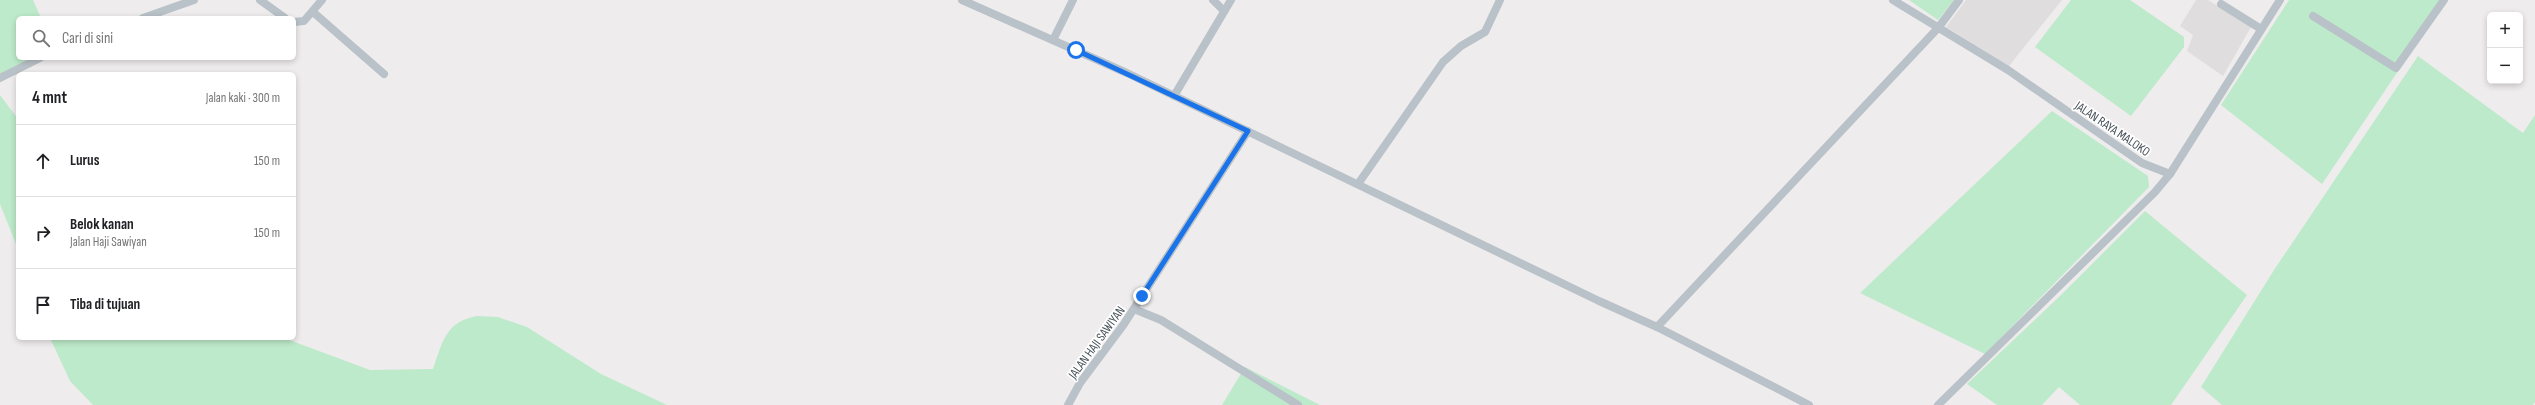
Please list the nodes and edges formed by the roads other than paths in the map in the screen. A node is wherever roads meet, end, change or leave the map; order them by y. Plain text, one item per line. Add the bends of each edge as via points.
1 (194, 0) edge
2 (260, 0) edge
3 (322, 0) edge
4 (962, 0) edge
5 (1073, 0) edge
6 (1213, 0) edge
7 (1231, 0) edge
8 (1500, 0) edge
9 (1893, 0) edge
10 (1959, 0) edge
11 (2280, 0) edge
12 (2444, 0) edge
13 (1904, 3) edge
14 (2221, 4) dead end
15 (1224, 10) junction
16 (314, 12) junction
17 (149, 16) edge
18 (282, 16) edge
19 (2313, 16) dead end
20 (296, 22) edge
21 (1938, 28) junction
22 (2261, 29) junction
23 (1053, 40) junction
24 (36, 60) edge
25 (384, 74) dead end
26 (0, 78) edge
27 (1174, 96) junction
28 (1248, 131) junction
29 (2170, 174) junction
30 (1358, 184) junction
31 (1134, 309) junction
32 (1656, 327) junction
33 (1068, 405) edge
34 (1298, 405) edge
35 (1809, 405) edge
36 (1938, 405) edge

1 - 17 street
2 - 18 street
3 - 16 street
4 - 23 street
5 - 23 street
6 - 15 street
7 - 15 street
8 - 30 street via 1485,32 1443,62
9 - 13 street, JALAN RAYA MALOKO
10 - 21 street
11 - 22 street
12 - 19 street via 2396,68
13 - 21 street, JALAN RAYA MALOKO
14 - 22 street
15 - 27 street
16 - 20 street via 304,21
16 - 25 street
21 - 29 street, JALAN RAYA MALOKO via 2008,70 2142,163
21 - 32 street
22 - 29 street
23 - 27 street
24 - 26 street
27 - 28 street
28 - 30 street
28 - 31 street, JALAN HAJI SAWIYAN
29 - 36 street via 2155,192
30 - 32 street
31 - 33 street, JALAN HAJI SAWIYAN via 1080,383
31 - 34 street via 1161,320
32 - 35 street

